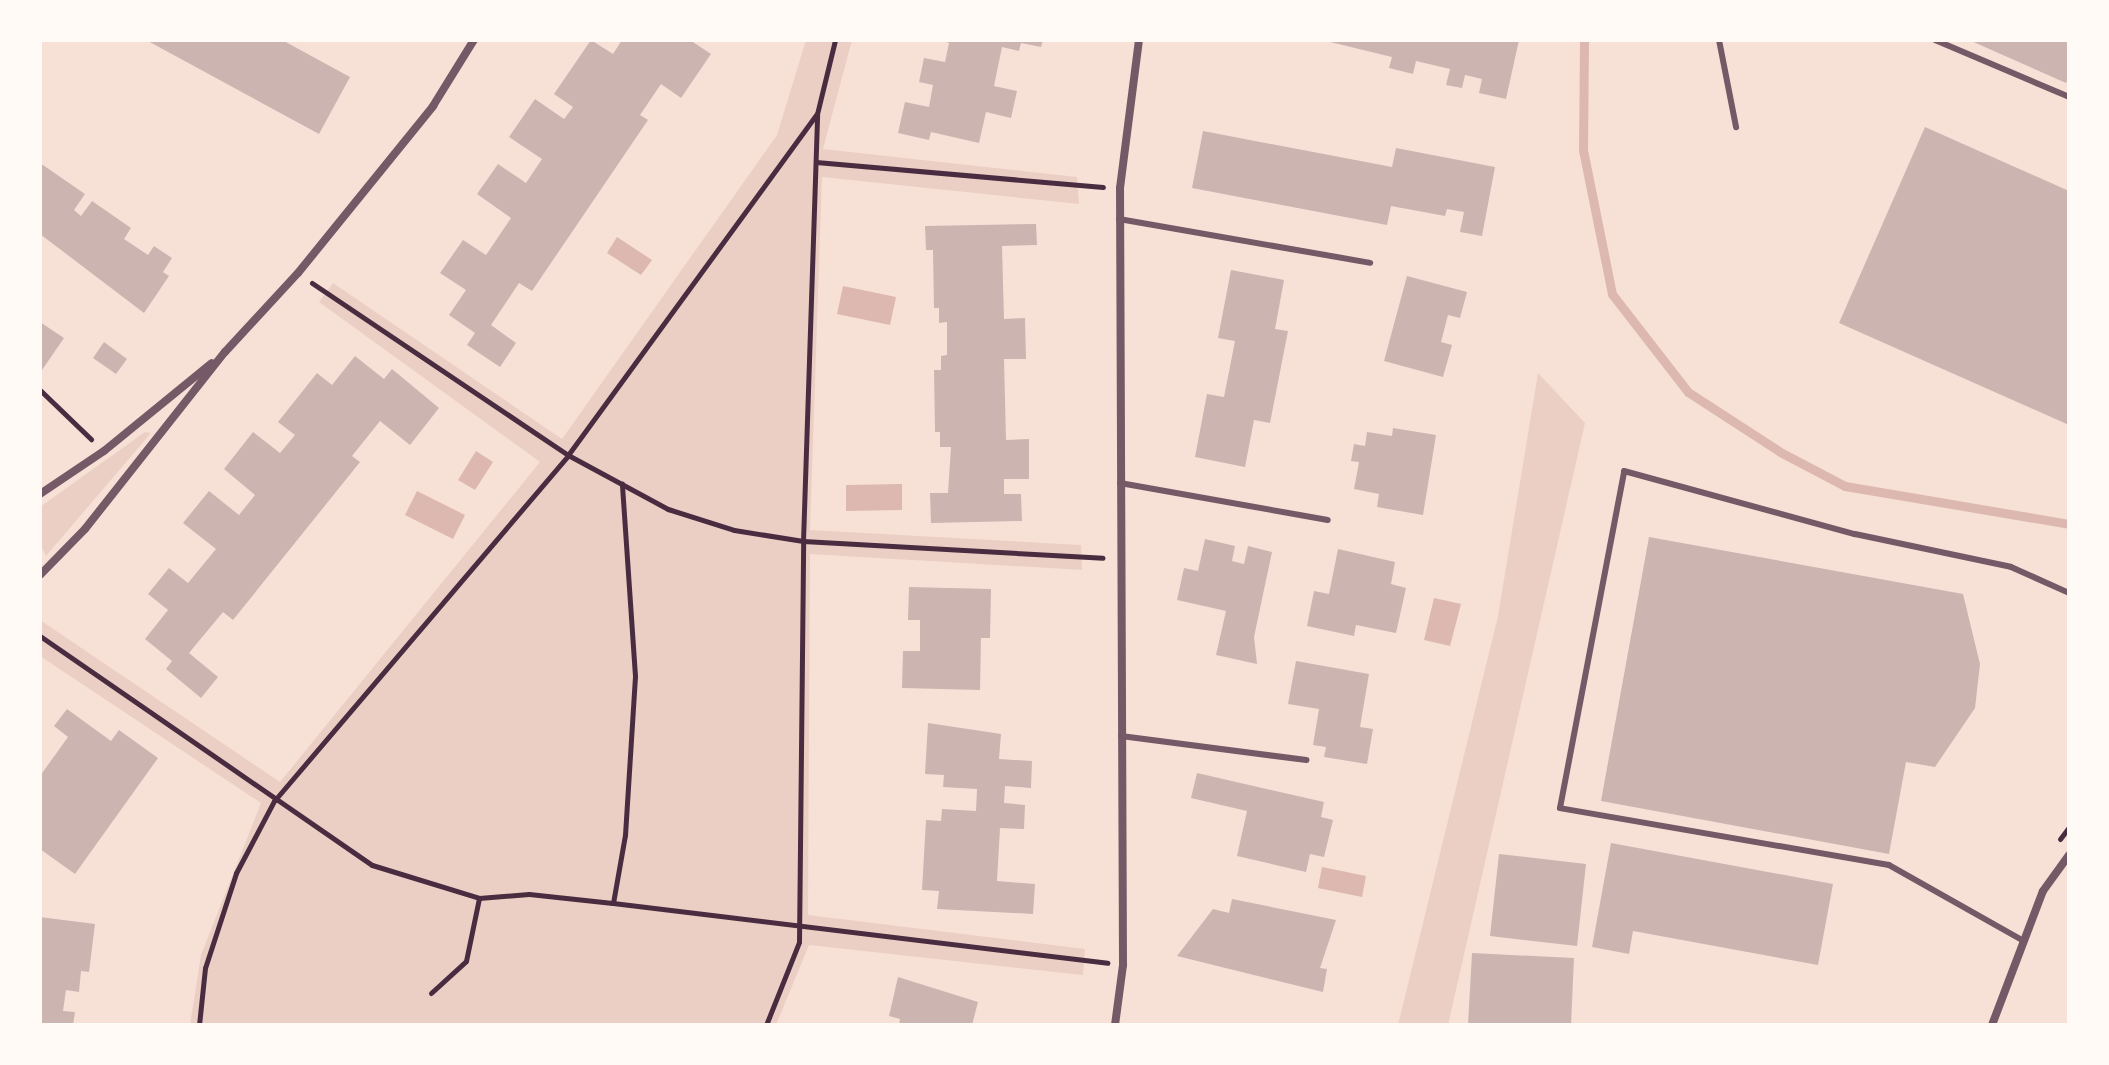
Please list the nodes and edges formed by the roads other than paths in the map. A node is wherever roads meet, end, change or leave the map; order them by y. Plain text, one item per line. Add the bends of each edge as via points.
1 (474, 40) edge
2 (1139, 40) edge
3 (1719, 40) edge
4 (1935, 40) edge
5 (2069, 97) edge
6 (1736, 127) dead end
7 (1119, 219) junction
8 (1370, 263) dead end
9 (225, 352) junction
10 (1120, 483) junction
11 (40, 494) edge
12 (1328, 520) dead end
13 (40, 575) edge
14 (2069, 593) edge
15 (1121, 736) junction
16 (1306, 760) dead end
17 (2069, 855) edge
18 (2022, 940) junction
19 (1115, 1025) edge
20 (1992, 1025) edge

1 - 9 street via 433,106 298,273
2 - 7 street
3 - 6 lane
4 - 5 lane
7 - 8 lane
7 - 10 street
9 - 11 street via 104,451
9 - 13 street via 85,529
10 - 12 lane
10 - 15 street
14 - 18 lane via 2011,567 1841,530 1624,471 1560,808 1889,865
15 - 16 lane
15 - 19 street via 1123,965
17 - 18 street via 2043,891
18 - 20 street

